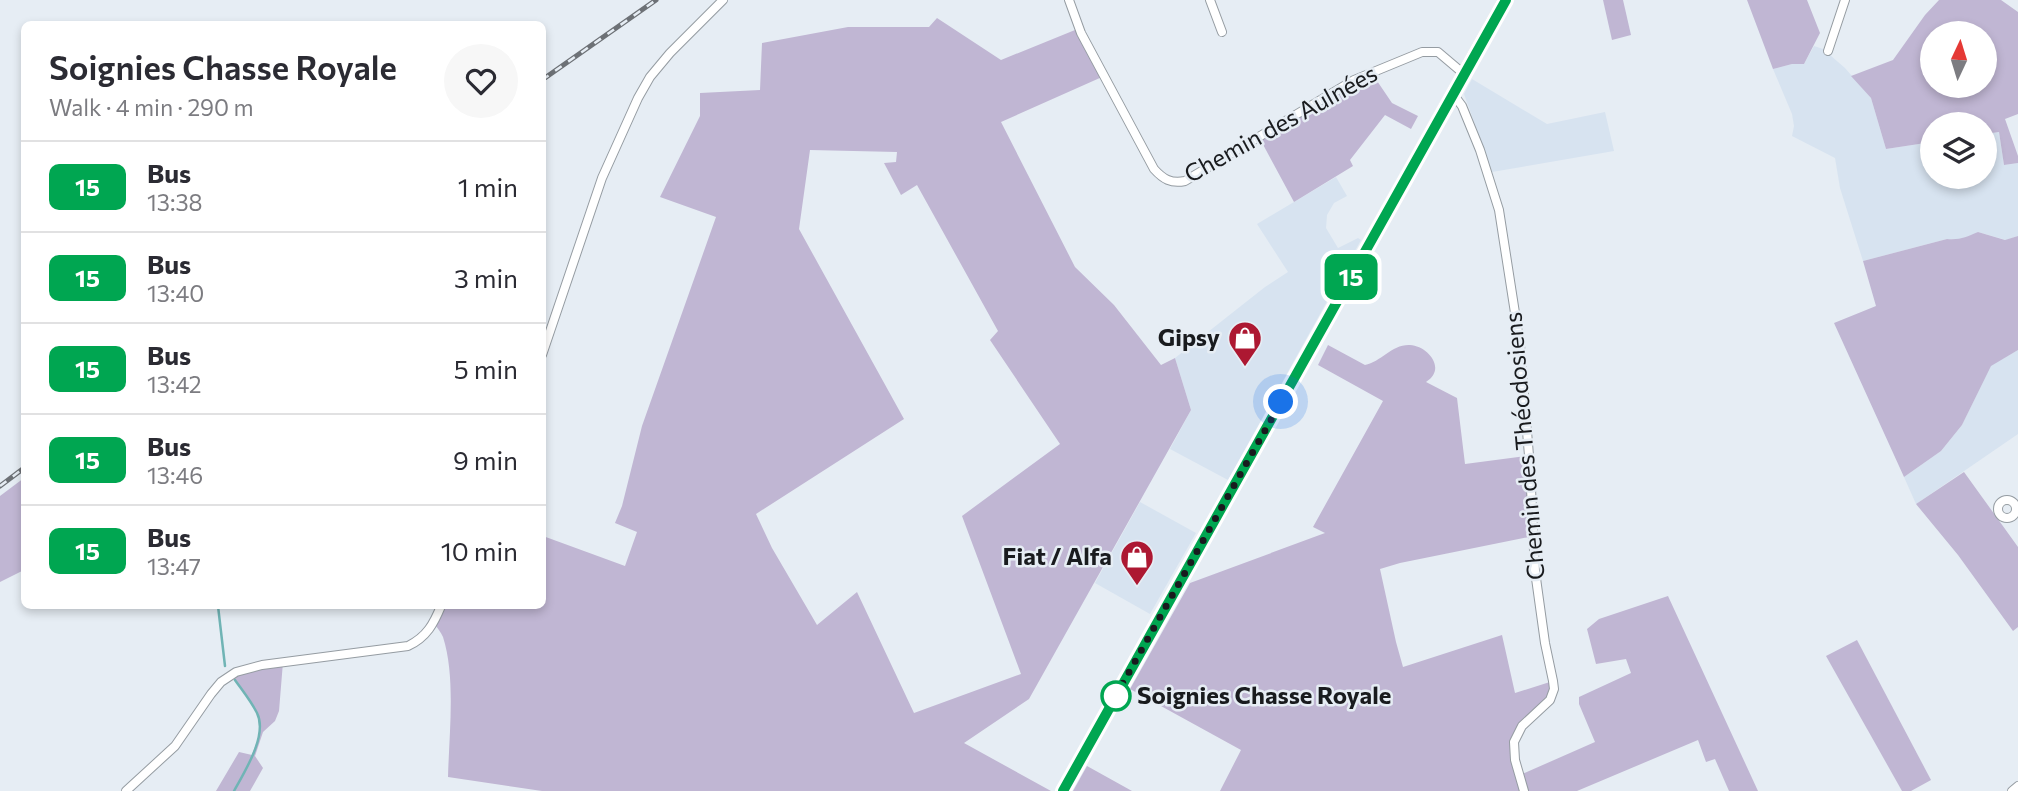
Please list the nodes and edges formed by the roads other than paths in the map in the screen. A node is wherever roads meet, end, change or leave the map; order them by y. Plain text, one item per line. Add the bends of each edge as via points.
1 (723, 0) edge
2 (1069, 0) edge
3 (1210, 0) edge
4 (1505, 0) edge
5 (1845, 0) edge
6 (1222, 32) dead end
7 (1828, 51) dead end
8 (1464, 74) junction
9 (1453, 94) junction
10 (546, 343) edge
11 (440, 609) edge
12 (2018, 786) edge
13 (126, 791) edge
14 (1063, 791) edge
15 (1524, 791) edge
16 (2012, 791) edge

1 - 10 street via 670,53 638,97 602,178
2 - 8 street, Chemin des Aulnées via 1154,169 1170,181 1185,181 1354,79 1422,52 1438,52
3 - 6 street
4 - 8 main road
5 - 7 street
8 - 9 main road
9 - 14 main road
9 - 15 street, Chemin des Théodosiens via 1462,106 1495,194 1521,359 1535,572 1554,690 1514,742 1514,760
11 - 13 street via 429,631 408,646 262,665 232,674 211,694 175,746
12 - 16 street

